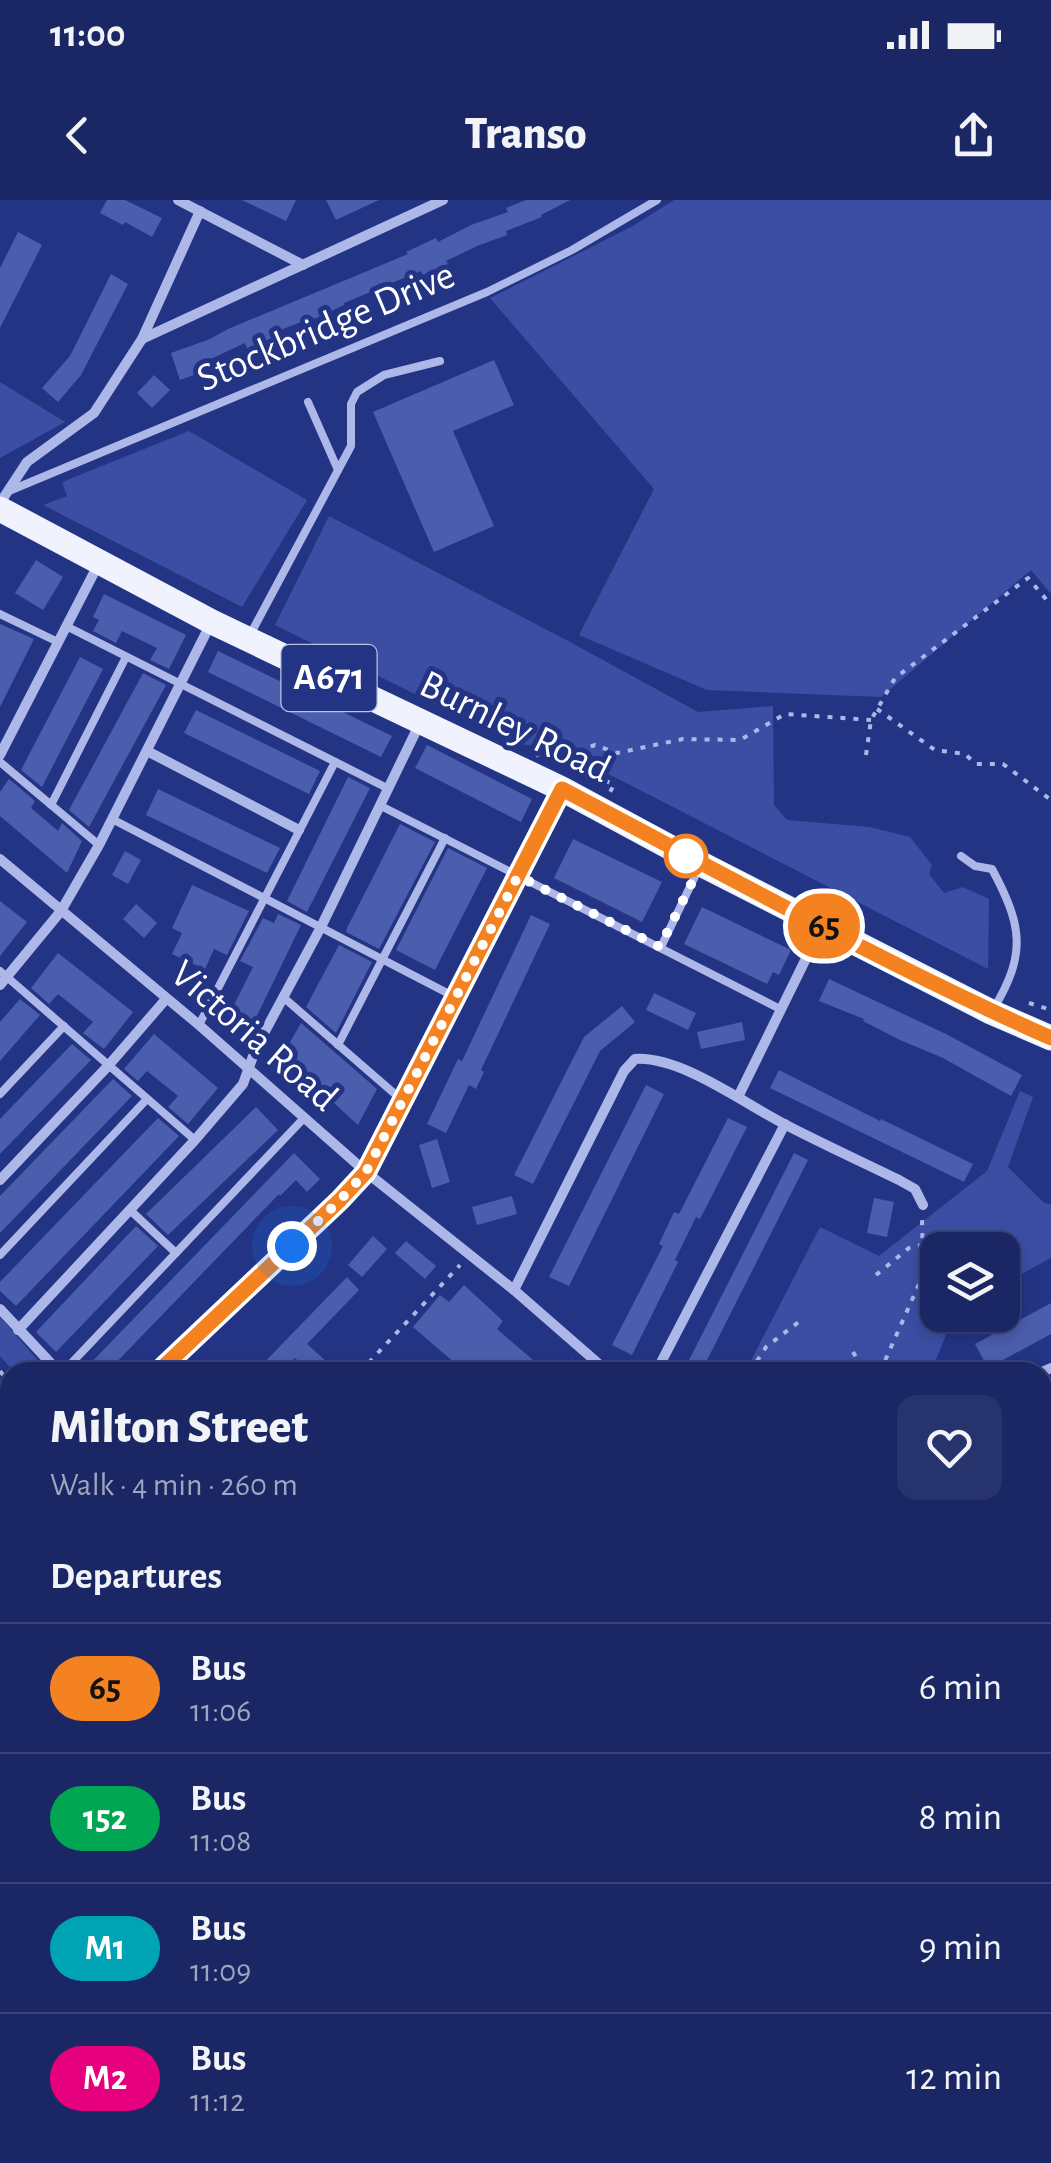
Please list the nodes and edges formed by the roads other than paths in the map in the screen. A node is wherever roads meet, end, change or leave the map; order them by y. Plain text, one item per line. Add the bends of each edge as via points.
1 (178, 200) edge
2 (444, 200) edge
3 (657, 200) edge
4 (200, 211) junction
5 (303, 264) junction
6 (142, 339) junction
7 (440, 361) dead end
8 (308, 402) dead end
9 (338, 470) junction
10 (3, 501) edge
11 (99, 562) junction
12 (0, 614) edge
13 (212, 622) junction
14 (66, 626) junction
15 (248, 638) junction
16 (58, 642) junction
17 (126, 657) junction
18 (180, 684) junction
19 (420, 723) junction
20 (147, 751) junction
21 (0, 758) edge
22 (335, 762) junction
23 (389, 789) junction
24 (562, 789) junction
25 (52, 805) junction
26 (382, 806) junction
27 (112, 819) junction
28 (299, 830) junction
29 (445, 838) junction
30 (99, 846) junction
31 (961, 856) dead end
32 (1000, 857) dead end
33 (0, 858) edge
34 (701, 864) junction
35 (992, 869) junction
36 (518, 876) junction
37 (264, 898) junction
38 (60, 911) junction
39 (822, 926) junction
40 (322, 927) junction
41 (660, 947) junction
42 (384, 959) junction
43 (2, 978) edge
44 (284, 997) junction
45 (455, 997) junction
46 (166, 999) junction
47 (780, 1008) junction
48 (991, 1012) junction
49 (198, 1025) junction
50 (64, 1026) junction
51 (1051, 1038) edge
52 (338, 1045) junction
53 (108, 1066) junction
54 (248, 1069) junction
55 (0, 1094) edge
56 (738, 1097) junction
57 (148, 1100) junction
58 (403, 1101) junction
59 (304, 1118) junction
60 (785, 1124) junction
61 (195, 1140) junction
62 (366, 1172) junction
63 (0, 1180) edge
64 (923, 1205) road end
65 (130, 1210) junction
66 (176, 1253) junction
67 (0, 1255) edge
68 (514, 1290) junction
69 (0, 1309) edge
70 (18, 1330) junction
71 (50, 1362) edge
72 (70, 1362) edge
73 (169, 1362) edge
74 (597, 1362) edge
75 (661, 1362) edge

1 - 4 street
2 - 5 street
3 - 10 lane, Stockbridge Drive via 487,292
4 - 5 street
4 - 6 street
5 - 6 street
6 - 10 street via 94,413 26,462
7 - 9 lane via 384,375 357,392 350,404 351,446
8 - 9 lane
9 - 15 lane
10 - 11 main road, Burnley Road / A671
11 - 13 main road, Burnley Road / A671
11 - 14 street
12 - 16 lane
13 - 15 main road, Burnley Road / A671
13 - 18 street
14 - 16 street
14 - 17 lane
15 - 19 main road, Burnley Road / A671
16 - 21 street
17 - 18 lane
17 - 25 lane
18 - 20 street
18 - 22 lane
19 - 23 street
19 - 24 main road, Burnley Road / A671
20 - 27 street
20 - 28 street
21 - 25 lane
22 - 23 lane
22 - 28 lane
23 - 26 street
24 - 34 main road, Burnley Road / A671
24 - 36 street
25 - 30 lane
26 - 29 lane
26 - 40 street
27 - 30 street
27 - 37 lane
28 - 37 lane
29 - 36 lane
29 - 42 lane
30 - 38 street
31 - 35 lane
32 - 35 lane
33 - 38 street, Victoria Road
34 - 39 main road, Burnley Road / A671
34 - 41 lane
35 - 48 lane via 1012,910 1017,956
36 - 41 lane
36 - 45 street
37 - 40 lane
37 - 49 lane
38 - 43 street
38 - 46 street, Victoria Road
39 - 47 street
39 - 48 main road, Burnley Road / A671
40 - 42 lane
40 - 44 street
41 - 47 lane
42 - 45 lane
42 - 52 lane
43 - 50 lane
44 - 52 lane
44 - 54 street
45 - 58 street
46 - 49 street, Victoria Road
46 - 53 street
47 - 56 street
48 - 51 main road, Burnley Road / A671
49 - 54 street, Victoria Road
50 - 53 lane
50 - 55 lane
52 - 58 lane
53 - 57 lane
53 - 63 street
54 - 59 street, Victoria Road
54 - 61 street
56 - 60 street
56 - 68 street via 668,1064 634,1059
57 - 61 lane
57 - 67 lane
58 - 62 street
59 - 62 street, Victoria Road
59 - 66 lane
60 - 64 street via 915,1189
60 - 75 street
61 - 65 street
62 - 68 street, Victoria Road
62 - 73 street
65 - 66 lane
65 - 70 street
66 - 72 lane
68 - 74 street, Victoria Road
69 - 70 street
70 - 71 street

